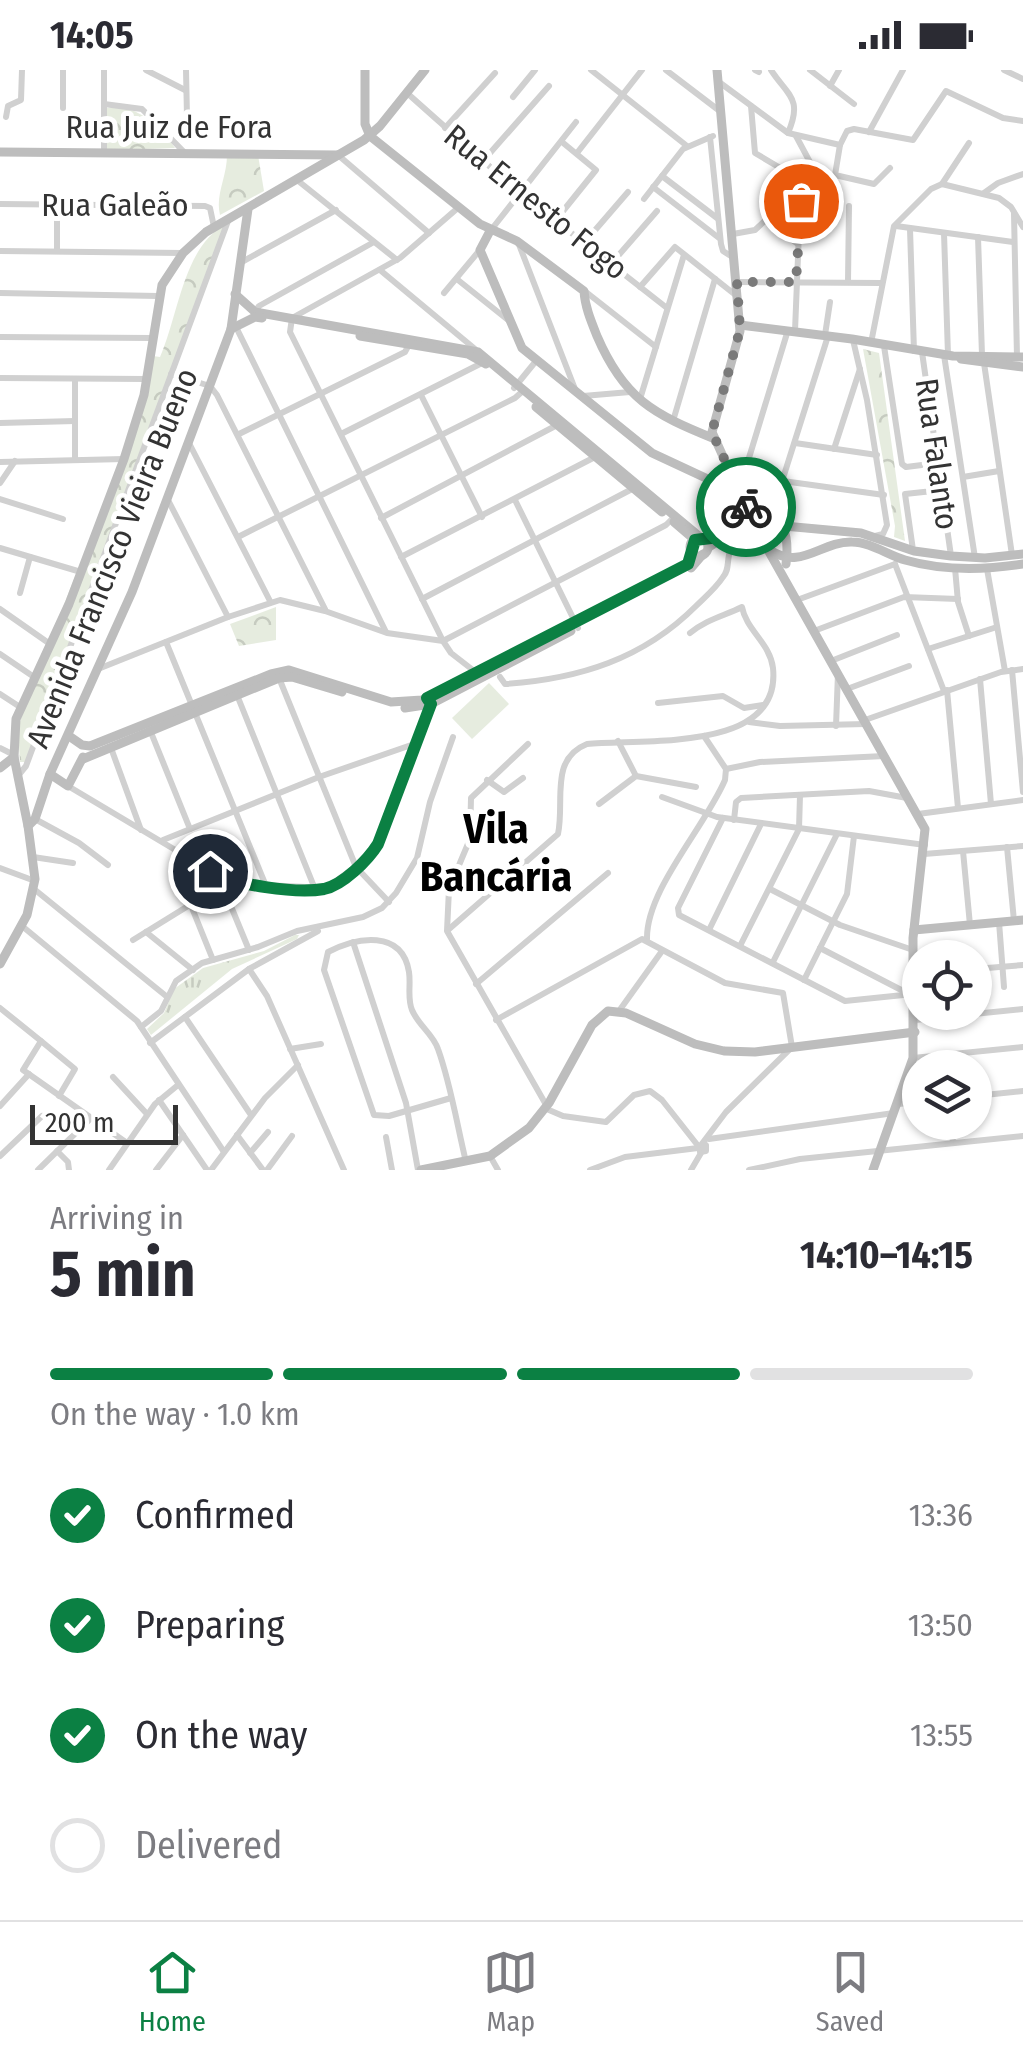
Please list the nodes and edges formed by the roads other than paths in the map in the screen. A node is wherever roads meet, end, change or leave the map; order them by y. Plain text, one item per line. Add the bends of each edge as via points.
1 (22, 70) edge
2 (63, 70) edge
3 (104, 70) edge
4 (146, 70) edge
5 (186, 70) edge
6 (366, 70) edge
7 (425, 70) edge
8 (535, 70) edge
9 (591, 70) edge
10 (642, 70) edge
11 (666, 70) edge
12 (774, 70) edge
13 (810, 70) edge
14 (839, 70) edge
15 (903, 70) edge
16 (1004, 70) edge
17 (495, 72) dead end
18 (718, 76) edge
19 (1023, 79) edge
20 (549, 86) dead end
21 (830, 86) junction
22 (186, 91) junction
23 (407, 93) junction
24 (624, 96) junction
25 (512, 97) dead end
26 (104, 104) junction
27 (854, 104) dead end
28 (751, 105) junction
29 (62, 108) dead end
30 (722, 113) junction
31 (6, 117) dead end
32 (187, 117) dead end
33 (576, 122) dead end
34 (1023, 122) edge
35 (445, 128) junction
36 (723, 132) junction
37 (868, 132) junction
38 (791, 134) junction
39 (370, 136) junction
40 (710, 137) junction
41 (562, 142) junction
42 (969, 143) dead end
43 (840, 145) junction
44 (687, 146) junction
45 (0, 152) edge
46 (104, 152) junction
47 (184, 152) junction
48 (577, 153) junction
49 (338, 156) junction
50 (483, 161) junction
51 (890, 168) dead end
52 (1023, 174) edge
53 (662, 176) junction
54 (297, 180) junction
55 (942, 184) junction
56 (654, 187) junction
57 (628, 192) dead end
58 (520, 193) junction
59 (984, 194) junction
60 (644, 199) dead end
61 (0, 204) edge
62 (58, 204) junction
63 (783, 204) junction
64 (849, 206) dead end
65 (459, 207) junction
66 (248, 209) junction
67 (336, 210) junction
68 (657, 212) dead end
69 (1014, 212) junction
70 (228, 220) junction
71 (556, 221) junction
72 (718, 221) junction
73 (894, 226) junction
74 (214, 227) junction
75 (1023, 227) edge
76 (732, 228) junction
77 (910, 229) junction
78 (490, 231) junction
79 (429, 233) junction
80 (944, 233) junction
81 (978, 237) junction
82 (720, 239) junction
83 (517, 241) junction
84 (374, 242) junction
85 (1013, 242) junction
86 (584, 243) junction
87 (798, 244) junction
88 (480, 250) junction
89 (0, 251) edge
90 (57, 251) junction
91 (182, 253) junction
92 (684, 255) junction
93 (735, 258) junction
94 (396, 260) junction
95 (239, 264) junction
96 (611, 264) junction
97 (380, 270) junction
98 (715, 279) junction
99 (458, 280) junction
100 (737, 282) junction
101 (796, 282) junction
102 (848, 282) junction
103 (882, 283) junction
104 (640, 287) junction
105 (584, 291) junction
106 (0, 293) edge
107 (444, 293) dead end
108 (235, 294) junction
109 (158, 296) junction
110 (738, 297) junction
111 (830, 302) dead end
112 (667, 308) junction
113 (255, 314) junction
114 (292, 321) junction
115 (509, 321) junction
116 (740, 325) junction
117 (234, 328) junction
118 (792, 330) junction
119 (826, 335) junction
120 (0, 337) edge
121 (152, 338) junction
122 (852, 338) junction
123 (458, 341) junction
124 (410, 342) junction
125 (871, 342) junction
126 (884, 346) junction
127 (656, 347) junction
128 (918, 352) junction
129 (948, 356) junction
130 (1020, 357) edge
131 (983, 359) junction
132 (536, 361) junction
133 (483, 362) junction
134 (1023, 367) edge
135 (861, 368) junction
136 (171, 374) junction
137 (0, 378) edge
138 (76, 378) junction
139 (146, 379) junction
140 (210, 386) junction
141 (519, 389) junction
142 (321, 393) junction
143 (421, 395) junction
144 (578, 396) junction
145 (636, 396) junction
146 (280, 414) junction
147 (76, 421) junction
148 (673, 421) junction
149 (0, 423) edge
150 (561, 424) junction
151 (239, 434) junction
152 (340, 434) junction
153 (441, 436) junction
154 (715, 439) junction
155 (189, 442) junction
156 (795, 443) junction
157 (834, 449) junction
158 (597, 454) junction
159 (877, 455) junction
160 (75, 460) junction
161 (124, 460) junction
162 (0, 462) edge
163 (15, 462) junction
164 (938, 464) junction
165 (1000, 471) junction
166 (360, 476) junction
167 (461, 476) junction
168 (963, 477) junction
169 (783, 481) junction
170 (0, 483) edge
171 (636, 486) junction
172 (740, 489) junction
173 (942, 490) junction
174 (884, 495) junction
175 (320, 496) junction
176 (0, 499) edge
177 (168, 500) junction
178 (515, 500) junction
179 (772, 513) junction
180 (279, 516) junction
181 (482, 517) junction
182 (381, 518) junction
183 (674, 518) junction
184 (64, 519) dead end
185 (752, 520) junction
186 (784, 526) junction
187 (873, 536) junction
188 (238, 537) junction
189 (535, 540) junction
190 (701, 545) junction
191 (0, 548) edge
192 (767, 548) junction
193 (913, 551) junction
194 (1018, 555) edge
195 (952, 556) junction
196 (30, 557) junction
197 (401, 557) junction
198 (804, 557) junction
199 (786, 558) junction
200 (975, 558) junction
201 (900, 562) junction
202 (1023, 564) edge
203 (955, 568) junction
204 (987, 569) junction
205 (81, 572) junction
206 (783, 573) junction
207 (556, 581) junction
208 (20, 593) dead end
209 (908, 597) junction
210 (422, 599) junction
211 (958, 599) junction
212 (797, 600) junction
213 (270, 602) junction
214 (0, 609) edge
215 (325, 610) junction
216 (228, 617) junction
217 (577, 625) junction
218 (997, 627) junction
219 (814, 631) junction
220 (690, 632) dead end
221 (386, 633) junction
222 (898, 635) dead end
223 (969, 636) junction
224 (443, 641) junction
225 (166, 642) junction
226 (50, 644) junction
227 (928, 650) junction
228 (0, 654) edge
229 (831, 661) junction
230 (909, 666) dead end
231 (1023, 669) edge
232 (97, 670) junction
233 (1009, 670) junction
234 (838, 674) junction
235 (478, 675) junction
236 (34, 677) junction
237 (500, 677) dead end
238 (279, 678) junction
239 (980, 679) junction
240 (847, 689) junction
241 (945, 690) junction
242 (0, 694) edge
243 (237, 695) junction
244 (429, 701) junction
245 (658, 703) dead end
246 (20, 707) junction
247 (763, 707) junction
248 (192, 709) junction
249 (749, 722) junction
250 (866, 722) junction
251 (766, 725) junction
252 (836, 726) junction
253 (150, 730) junction
254 (69, 736) junction
255 (704, 736) junction
256 (454, 737) dead end
257 (618, 741) junction
258 (416, 743) junction
259 (528, 744) dead end
260 (82, 745) junction
261 (110, 746) junction
262 (0, 748) edge
263 (885, 756) junction
264 (82, 758) junction
265 (17, 764) junction
266 (0, 768) edge
267 (726, 769) junction
268 (50, 774) junction
269 (636, 776) junction
270 (318, 777) junction
271 (523, 778) dead end
272 (487, 780) junction
273 (68, 786) junction
274 (696, 787) dead end
275 (276, 795) junction
276 (800, 795) junction
277 (1023, 796) edge
278 (662, 797) dead end
279 (909, 798) junction
280 (599, 804) dead end
281 (991, 804) junction
282 (958, 808) junction
283 (235, 812) junction
284 (706, 814) junction
285 (918, 814) junction
286 (724, 818) junction
287 (29, 819) junction
288 (734, 820) junction
289 (762, 824) junction
290 (800, 828) junction
291 (190, 829) junction
292 (141, 830) junction
293 (837, 834) junction
294 (854, 836) junction
295 (162, 841) junction
296 (1023, 846) edge
297 (1007, 847) junction
298 (924, 849) junction
299 (963, 851) junction
300 (33, 857) junction
301 (73, 862) dead end
302 (108, 865) dead end
303 (356, 867) junction
304 (0, 868) edge
305 (608, 873) dead end
306 (221, 881) junction
307 (34, 885) junction
308 (266, 886) junction
309 (770, 888) junction
310 (315, 889) junction
311 (389, 902) junction
312 (190, 903) junction
313 (802, 905) junction
314 (1018, 921) edge
315 (834, 922) junction
316 (999, 922) junction
317 (970, 925) junction
318 (22, 926) junction
319 (324, 928) junction
320 (447, 930) junction
321 (708, 930) junction
322 (914, 930) junction
323 (146, 932) junction
324 (290, 934) junction
325 (0, 938) edge
326 (133, 940) dead end
327 (647, 940) junction
328 (914, 940) edge
329 (353, 942) junction
330 (298, 943) junction
331 (740, 946) junction
332 (902, 946) edge
333 (820, 948) junction
334 (9, 949) junction
335 (249, 950) junction
336 (662, 951) junction
337 (213, 960) junction
338 (772, 963) junction
339 (0, 964) edge
340 (1023, 964) edge
341 (1002, 966) junction
342 (992, 967) edge
343 (193, 970) junction
344 (248, 970) junction
345 (804, 980) junction
346 (476, 984) junction
347 (1004, 987) dead end
348 (902, 989) edge
349 (902, 995) edge
350 (166, 996) junction
351 (0, 1008) edge
352 (1023, 1009) edge
353 (619, 1011) junction
354 (992, 1012) edge
355 (184, 1016) junction
356 (496, 1020) junction
357 (141, 1027) junction
358 (915, 1032) joint
359 (41, 1042) junction
360 (150, 1043) junction
361 (321, 1044) dead end
362 (1023, 1047) edge
363 (290, 1048) junction
364 (792, 1048) junction
365 (914, 1050) edge
366 (992, 1050) edge
367 (298, 1065) junction
368 (26, 1072) junction
369 (113, 1077) dead end
370 (178, 1085) junction
371 (0, 1088) edge
372 (902, 1091) edge
373 (1023, 1091) edge
374 (992, 1094) edge
375 (58, 1096) junction
376 (10, 1097) junction
377 (451, 1098) junction
378 (159, 1100) junction
379 (0, 1106) edge
380 (902, 1107) edge
381 (546, 1108) junction
382 (896, 1109) junction
383 (408, 1111) junction
384 (148, 1114) junction
385 (42, 1116) dead end
386 (250, 1116) junction
387 (91, 1118) junction
388 (268, 1132) dead end
389 (183, 1135) junction
390 (237, 1135) junction
391 (292, 1136) dead end
392 (1023, 1136) edge
393 (386, 1137) dead end
394 (954, 1140) edge
395 (127, 1142) junction
396 (954, 1143) junction
397 (704, 1144) junction
398 (58, 1151) junction
399 (224, 1152) junction
400 (250, 1153) junction
401 (881, 1154) junction
402 (0, 1156) edge
403 (490, 1156) junction
404 (466, 1162) junction
405 (454, 1167) edge
406 (38, 1170) edge
407 (69, 1170) edge
408 (108, 1170) edge
409 (156, 1170) edge
410 (209, 1170) edge
411 (265, 1170) edge
412 (344, 1170) edge
413 (392, 1170) edge
414 (420, 1170) edge
415 (498, 1170) edge
416 (590, 1170) edge
417 (692, 1170) edge
418 (750, 1170) edge
419 (875, 1170) edge

1 - 31 street via 21,100 8,105
2 - 29 street
3 - 26 street
4 - 22 street
5 - 22 street
6 - 39 main road
7 - 23 main road
8 - 25 street
9 - 24 street
10 - 24 street
11 - 30 street
12 - 38 street via 794,101
13 - 21 street
14 - 21 street
15 - 37 street
16 - 19 street
17 - 35 street
18 - 28 street
18 - 30 main road
20 - 50 street
21 - 27 street
22 - 32 street
23 - 35 street, Rua Ernesto Fogo
23 - 39 main road
24 - 44 street
24 - 48 street
26 - 46 street
26 - 47 street via 142,109
28 - 38 street
28 - 63 street via 755,153 782,168
30 - 36 main road
33 - 41 street
34 - 37 street via 946,91 913,140
35 - 50 street, Rua Ernesto Fogo
36 - 40 street
36 - 76 main road
37 - 43 street via 850,129
38 - 43 street
38 - 87 street via 819,179 801,201
39 - 49 main road
39 - 65 main road
40 - 44 street
40 - 72 street
41 - 48 street
41 - 58 street
42 - 55 street
43 - 51 street via 835,175 874,184
44 - 53 street
45 - 46 main road, Rua Juiz de Fora
46 - 47 main road, Rua Juiz de Fora
47 - 49 main road, Rua Juiz de Fora
48 - 71 street via 596,170
49 - 54 main road
49 - 79 street
50 - 58 street, Rua Ernesto Fogo
52 - 59 street
53 - 56 street
53 - 72 street
54 - 66 main road
54 - 67 street
55 - 59 street
55 - 73 street
56 - 60 street
56 - 82 street
57 - 86 street
58 - 71 street, Rua Ernesto Fogo
58 - 78 street
59 - 69 street
61 - 62 street, Rua Galeão
62 - 74 street, Rua Galeão via 205,206
62 - 90 street
63 - 76 street via 754,230
63 - 87 street via 788,240
64 - 102 street
65 - 78 main road
65 - 79 street
66 - 70 main road
66 - 95 main road, Avenida Francisco Vieira Bueno
67 - 84 street
67 - 95 street
68 - 96 street
69 - 75 street
69 - 85 street
70 - 74 main road
70 - 136 street
71 - 86 street, Rua Ernesto Fogo
72 - 76 street
72 - 82 street
73 - 77 street
73 - 103 street
74 - 91 main road
76 - 93 main road
77 - 80 street
77 - 128 street, Rua Falanto
78 - 83 main road
78 - 88 main road
79 - 94 street
80 - 81 street
80 - 129 street
81 - 85 street
81 - 131 street
82 - 93 street
83 - 105 main road
83 - 144 street
84 - 94 street
84 - 113 street
85 - 130 street
86 - 96 street, Rua Ernesto Fogo
87 - 101 street
88 - 99 street
88 - 115 main road
89 - 90 street
90 - 91 street
91 - 109 main road
92 - 98 street
92 - 104 street via 675,247
92 - 112 street
93 - 100 main road
94 - 97 street
95 - 108 main road, Avenida Francisco Vieira Bueno
96 - 104 street, Rua Ernesto Fogo
97 - 114 street
97 - 123 street
98 - 110 street
98 - 148 street
99 - 107 street
99 - 115 street
100 - 101 street
100 - 110 main road
101 - 102 street
101 - 118 street
102 - 103 street
103 - 125 street
104 - 112 street, Rua Ernesto Fogo
105 - 127 street
105 - 145 main road via 610,368
106 - 109 street
108 - 113 main road
108 - 117 main road, Avenida Francisco Vieira Bueno
109 - 121 main road
110 - 116 main road
111 - 119 street
112 - 127 street
113 - 114 main road
113 - 117 main road
114 - 124 main road
114 - 142 street via 294,344
115 - 132 main road via 519,345
116 - 118 main road
116 - 154 main road via 712,422
117 - 140 main road, Avenida Francisco Vieira Bueno
117 - 146 street
118 - 119 main road
118 - 172 street
119 - 122 main road
119 - 156 street
120 - 121 street
121 - 139 main road
122 - 125 main road
122 - 135 street
123 - 124 main road
123 - 141 main road
124 - 133 main road
124 - 142 street via 405,352
125 - 126 main road
126 - 128 main road
126 - 164 street via 902,464
127 - 145 street
128 - 129 main road
128 - 164 street, Rua Falanto
129 - 131 main road
129 - 168 street
130 - 131 main road
131 - 134 main road
131 - 165 street
132 - 141 street
132 - 144 main road
133 - 141 main road
133 - 143 street
135 - 157 street
135 - 159 street
136 - 140 street
136 - 265 street
137 - 138 street
138 - 139 street
138 - 147 street
139 - 161 main road
140 - 151 street
140 - 155 main road, Avenida Francisco Vieira Bueno
141 - 150 main road
141 - 153 street
142 - 146 street
142 - 152 street
143 - 152 street
143 - 153 street
144 - 145 street
144 - 172 main road via 652,453
145 - 148 main road
146 - 151 street
146 - 175 street
147 - 149 street
147 - 160 street
148 - 154 main road
150 - 158 main road
150 - 167 street
151 - 180 street
152 - 166 street
153 - 166 street
153 - 167 street
154 - 172 main road
155 - 177 main road, Avenida Francisco Vieira Bueno
155 - 188 street
156 - 157 street
156 - 169 street
157 - 159 street
158 - 171 main road
158 - 178 street
159 - 174 street
160 - 161 street
160 - 163 street
161 - 205 main road
162 - 163 street
163 - 170 street
164 - 173 street, Rua Falanto
165 - 168 street
165 - 194 street
166 - 175 street
166 - 182 street
167 - 181 street
167 - 182 street
168 - 200 street
169 - 174 street
169 - 179 street
171 - 183 main road
171 - 189 street
172 - 179 main road
172 - 185 main road
173 - 193 street via 905,494
173 - 195 street, Rua Falanto
174 - 187 street via 886,530
175 - 180 street
175 - 221 street
176 - 184 street
177 - 216 street
177 - 232 main road, Avenida Francisco Vieira Bueno
178 - 181 street
178 - 189 street
179 - 186 main road
180 - 188 street
180 - 215 street
181 - 197 street
182 - 197 street
183 - 190 main road
183 - 207 street
185 - 190 main road
185 - 192 main road
185 - 237 street via 731,546 724,576 649,645 602,668 522,683 505,684
186 - 187 main road
186 - 199 main road
187 - 193 main road
188 - 213 street
189 - 207 street
189 - 210 street
190 - 217 main road via 688,564
191 - 196 street
192 - 199 main road
192 - 206 main road
193 - 195 main road
194 - 200 main road
195 - 200 main road
196 - 205 street
196 - 208 street
197 - 210 street
198 - 199 main road
198 - 201 main road via 858,542
198 - 206 main road
199 - 206 main road
201 - 203 main road
201 - 209 street
201 - 212 street
202 - 204 main road
203 - 204 main road
203 - 211 street
204 - 218 street
205 - 226 main road
206 - 212 main road
207 - 217 street
207 - 224 street
209 - 211 street
209 - 219 street
209 - 227 street
210 - 224 street
211 - 223 street
212 - 219 main road
213 - 215 street
213 - 216 street
214 - 226 street
215 - 221 street
216 - 225 street
217 - 235 main road
218 - 223 street
218 - 233 street
219 - 229 main road
220 - 247 street via 742,607 771,658
221 - 224 street
222 - 229 street
223 - 227 street
224 - 235 street
225 - 232 street
225 - 248 street
226 - 236 main road
227 - 241 street
228 - 236 street
229 - 234 main road
230 - 240 street
231 - 233 street
232 - 254 main road, Avenida Francisco Vieira Bueno
233 - 239 street
233 - 277 street
234 - 240 main road
234 - 252 street
235 - 244 main road
236 - 246 main road
238 - 243 main road
238 - 244 main road via 399,708
238 - 270 street
239 - 241 street
239 - 281 street
240 - 250 main road
241 - 250 street
241 - 282 street
242 - 246 street
243 - 248 main road
243 - 275 street
244 - 248 main road via 391,702 288,670
244 - 258 street
245 - 247 street via 723,696 744,708
246 - 265 main road
247 - 249 street
247 - 251 street
248 - 253 main road
248 - 260 main road
248 - 283 street
249 - 251 street
249 - 255 street
250 - 252 street
250 - 263 main road
251 - 252 street
253 - 261 main road
253 - 291 street
254 - 260 main road
254 - 268 main road, Avenida Francisco Vieira Bueno
255 - 257 street
255 - 267 street
256 - 311 street via 418,858
257 - 269 street
257 - 320 street via 572,751 561,772 558,834
258 - 270 street
258 - 303 street via 378,844
259 - 272 street
260 - 264 main road
261 - 264 main road
261 - 292 street
262 - 265 street
263 - 267 street
263 - 279 main road
264 - 273 main road
265 - 266 main road
265 - 287 main road
267 - 284 street
268 - 273 main road
268 - 287 main road, Avenida Francisco Vieira Bueno
269 - 274 street
269 - 280 street
270 - 275 street
270 - 303 street
271 - 272 street via 504,792
272 - 320 street via 470,798 470,833 449,889
273 - 292 street
275 - 283 street
275 - 310 street
276 - 279 street via 876,791
276 - 288 street via 738,799
276 - 290 street
277 - 281 street
278 - 284 street
279 - 285 main road
281 - 282 street
282 - 285 street
283 - 291 street
283 - 308 street
284 - 286 street
284 - 327 street via 650,914
285 - 298 main road via 926,829
286 - 288 street
286 - 321 street via 678,908
287 - 300 main road
287 - 302 street
288 - 289 street
289 - 290 street
289 - 321 street
290 - 293 street
290 - 309 street
291 - 295 street
292 - 295 street
293 - 294 street
293 - 313 street
294 - 298 street
294 - 315 street via 849,889
295 - 306 street
296 - 297 street
297 - 299 street
297 - 314 street
298 - 299 street
298 - 322 main road
299 - 317 street
300 - 301 street
300 - 307 main road
303 - 310 street via 334,885
303 - 311 street
304 - 307 street
305 - 346 street
306 - 308 street
306 - 312 street
306 - 335 street
307 - 318 main road
307 - 350 street
308 - 310 street
309 - 313 street
309 - 331 street
311 - 319 street
312 - 323 street
312 - 337 street
313 - 315 street
313 - 338 street
314 - 316 main road
315 - 332 street
315 - 333 street
316 - 317 main road
316 - 341 street
317 - 322 main road
318 - 334 main road
318 - 357 street
319 - 324 street
319 - 330 street
320 - 346 street
321 - 331 street
322 - 328 main road
323 - 326 street
323 - 343 street
324 - 330 street
324 - 335 street
325 - 334 main road
327 - 336 street
327 - 356 street
329 - 377 street via 382,939 405,960 413,1011 438,1048
329 - 383 street
329 - 383 street via 324,957 327,982 371,1110 383,1117
330 - 344 street
331 - 338 street
333 - 345 street
333 - 348 street
334 - 339 main road
335 - 337 street
336 - 353 street
336 - 364 street via 725,983 780,992
337 - 343 street
338 - 345 street
340 - 341 street
341 - 342 street
341 - 347 street
343 - 350 street
344 - 355 street
344 - 363 street
345 - 349 street via 848,1002
346 - 356 street
350 - 357 street via 161,1011
351 - 359 street
352 - 354 street
353 - 364 main road via 714,1050
353 - 381 main road via 596,1020
355 - 360 street
355 - 386 street
356 - 381 street
357 - 360 street
358 - 364 main road
358 - 365 main road
359 - 368 street
359 - 375 street via 75,1069
360 - 370 street
361 - 363 street
362 - 366 street
363 - 367 street
364 - 397 street
367 - 386 street
367 - 412 street
368 - 375 street
368 - 376 street
369 - 384 street
370 - 378 street
370 - 399 street
371 - 376 street
372 - 382 main road
373 - 374 street
375 - 387 street
376 - 379 street
377 - 383 street
377 - 404 street
378 - 384 street
378 - 389 street
380 - 382 street
381 - 397 street via 606,1122 634,1095 650,1091
381 - 403 main road
382 - 397 street
382 - 401 main road
383 - 414 street
384 - 395 street
385 - 402 street
386 - 390 street
387 - 395 street
387 - 398 street
388 - 400 street
389 - 409 street
389 - 410 street
390 - 399 street
390 - 400 street
391 - 411 street
392 - 396 street
393 - 413 street
394 - 396 street
395 - 408 street
396 - 401 street
397 - 416 street
397 - 417 street
398 - 406 street
398 - 407 street
399 - 410 street
400 - 411 street
401 - 418 street via 800,1158
401 - 419 main road
403 - 404 main road
403 - 415 street
404 - 405 main road
405 - 414 main road

